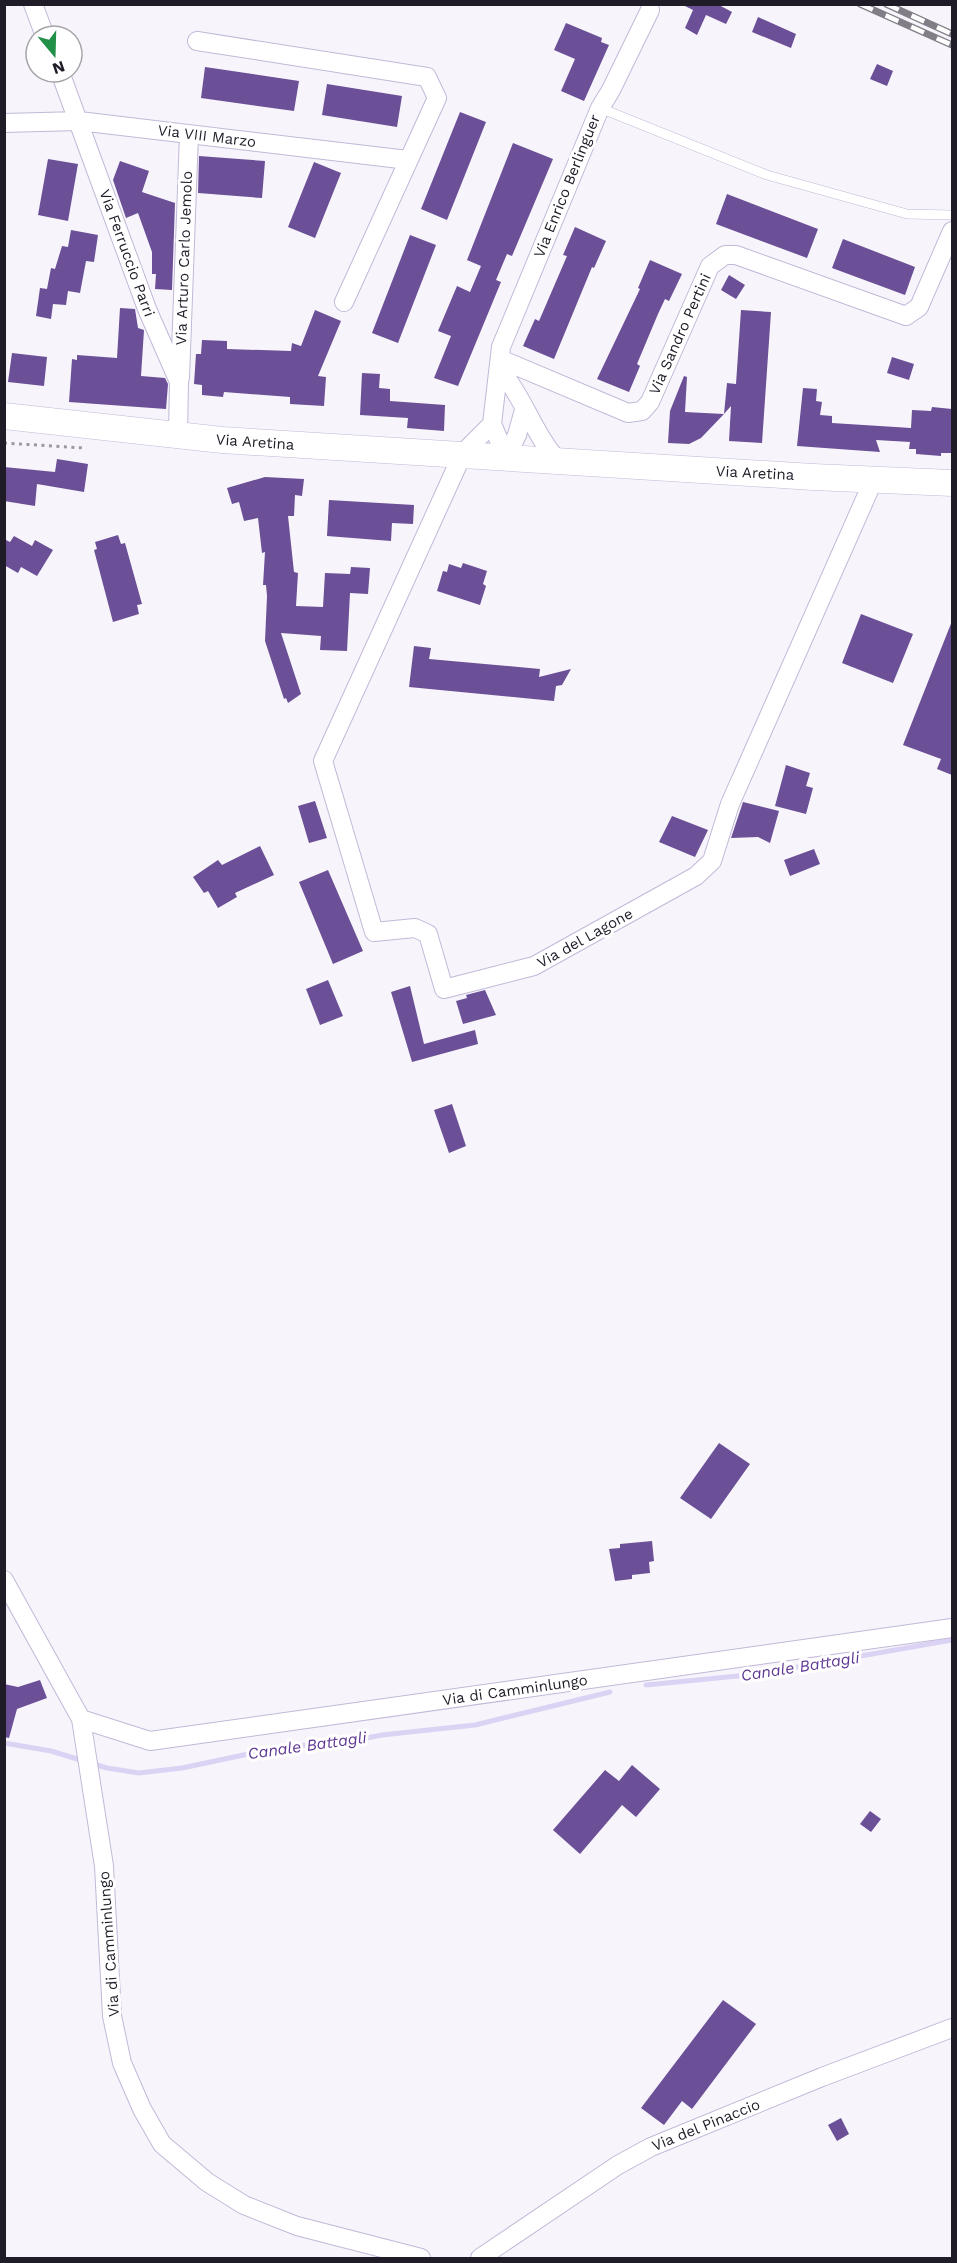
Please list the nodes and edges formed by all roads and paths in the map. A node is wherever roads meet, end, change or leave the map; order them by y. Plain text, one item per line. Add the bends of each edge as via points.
1 (33, 4) edge
2 (650, 10) dead end
3 (40, 24) edge
4 (197, 41) dead end
5 (65, 84) edge
6 (600, 108) junction
7 (79, 121) junction
8 (4, 123) edge
9 (189, 134) junction
10 (408, 160) junction
11 (952, 215) edge
12 (952, 231) edge
13 (344, 302) dead end
14 (499, 363) junction
15 (180, 382) junction
16 (524, 410) junction
17 (4, 416) edge
18 (492, 424) junction
19 (178, 435) junction
20 (463, 453) junction
21 (506, 457) junction
22 (558, 461) junction
23 (874, 479) junction
24 (952, 483) edge
25 (4, 1580) edge
26 (952, 1628) edge
27 (81, 1719) junction
28 (952, 2028) edge
29 (421, 2259) edge
30 (480, 2259) edge

1 - 3 street
2 - 6 street, Via Enrico Berlinguer
4 - 10 street via 427,77 437,98
5 - 7 street, Via Ferruccio Parri
6 - 11 lane via 767,175 907,214
6 - 14 street, Via Enrico Berlinguer via 501,347
7 - 8 street, Via VIII Marzo
7 - 9 street, Via VIII Marzo
7 - 15 street, Via Ferruccio Parri via 147,309
9 - 10 street, Via VIII Marzo
9 - 15 street, Via Arturo Carlo Jemolo
10 - 13 street
12 - 14 street, Via Sandro Pertini via 919,307 906,316 736,255 726,255 710,266 650,402 642,411 628,412
14 - 16 street
14 - 18 street, Via Enrico Berlinguer
15 - 19 street, Via Ferruccio Parri
16 - 21 street
16 - 22 street via 543,444
17 - 19 street, Via Aretina
18 - 20 street
18 - 21 street
19 - 20 street, Via Aretina
20 - 21 street, Via Aretina
20 - 23 street, Via del Lagone via 323,761 374,932 415,928 428,934 444,989 534,966 696,876 712,861 730,804
21 - 22 street, Via Aretina
22 - 23 street, Via Aretina
23 - 24 street, Via Aretina
25 - 27 street, Via di Camminlungo
26 - 27 street, Via di Camminlungo via 150,1741
27 - 29 street, Via di Camminlungo via 104,1866 112,2016 122,2063 162,2144 207,2182 244,2205 297,2226
28 - 30 street, Via del Pinaccio via 651,2147 618,2164

